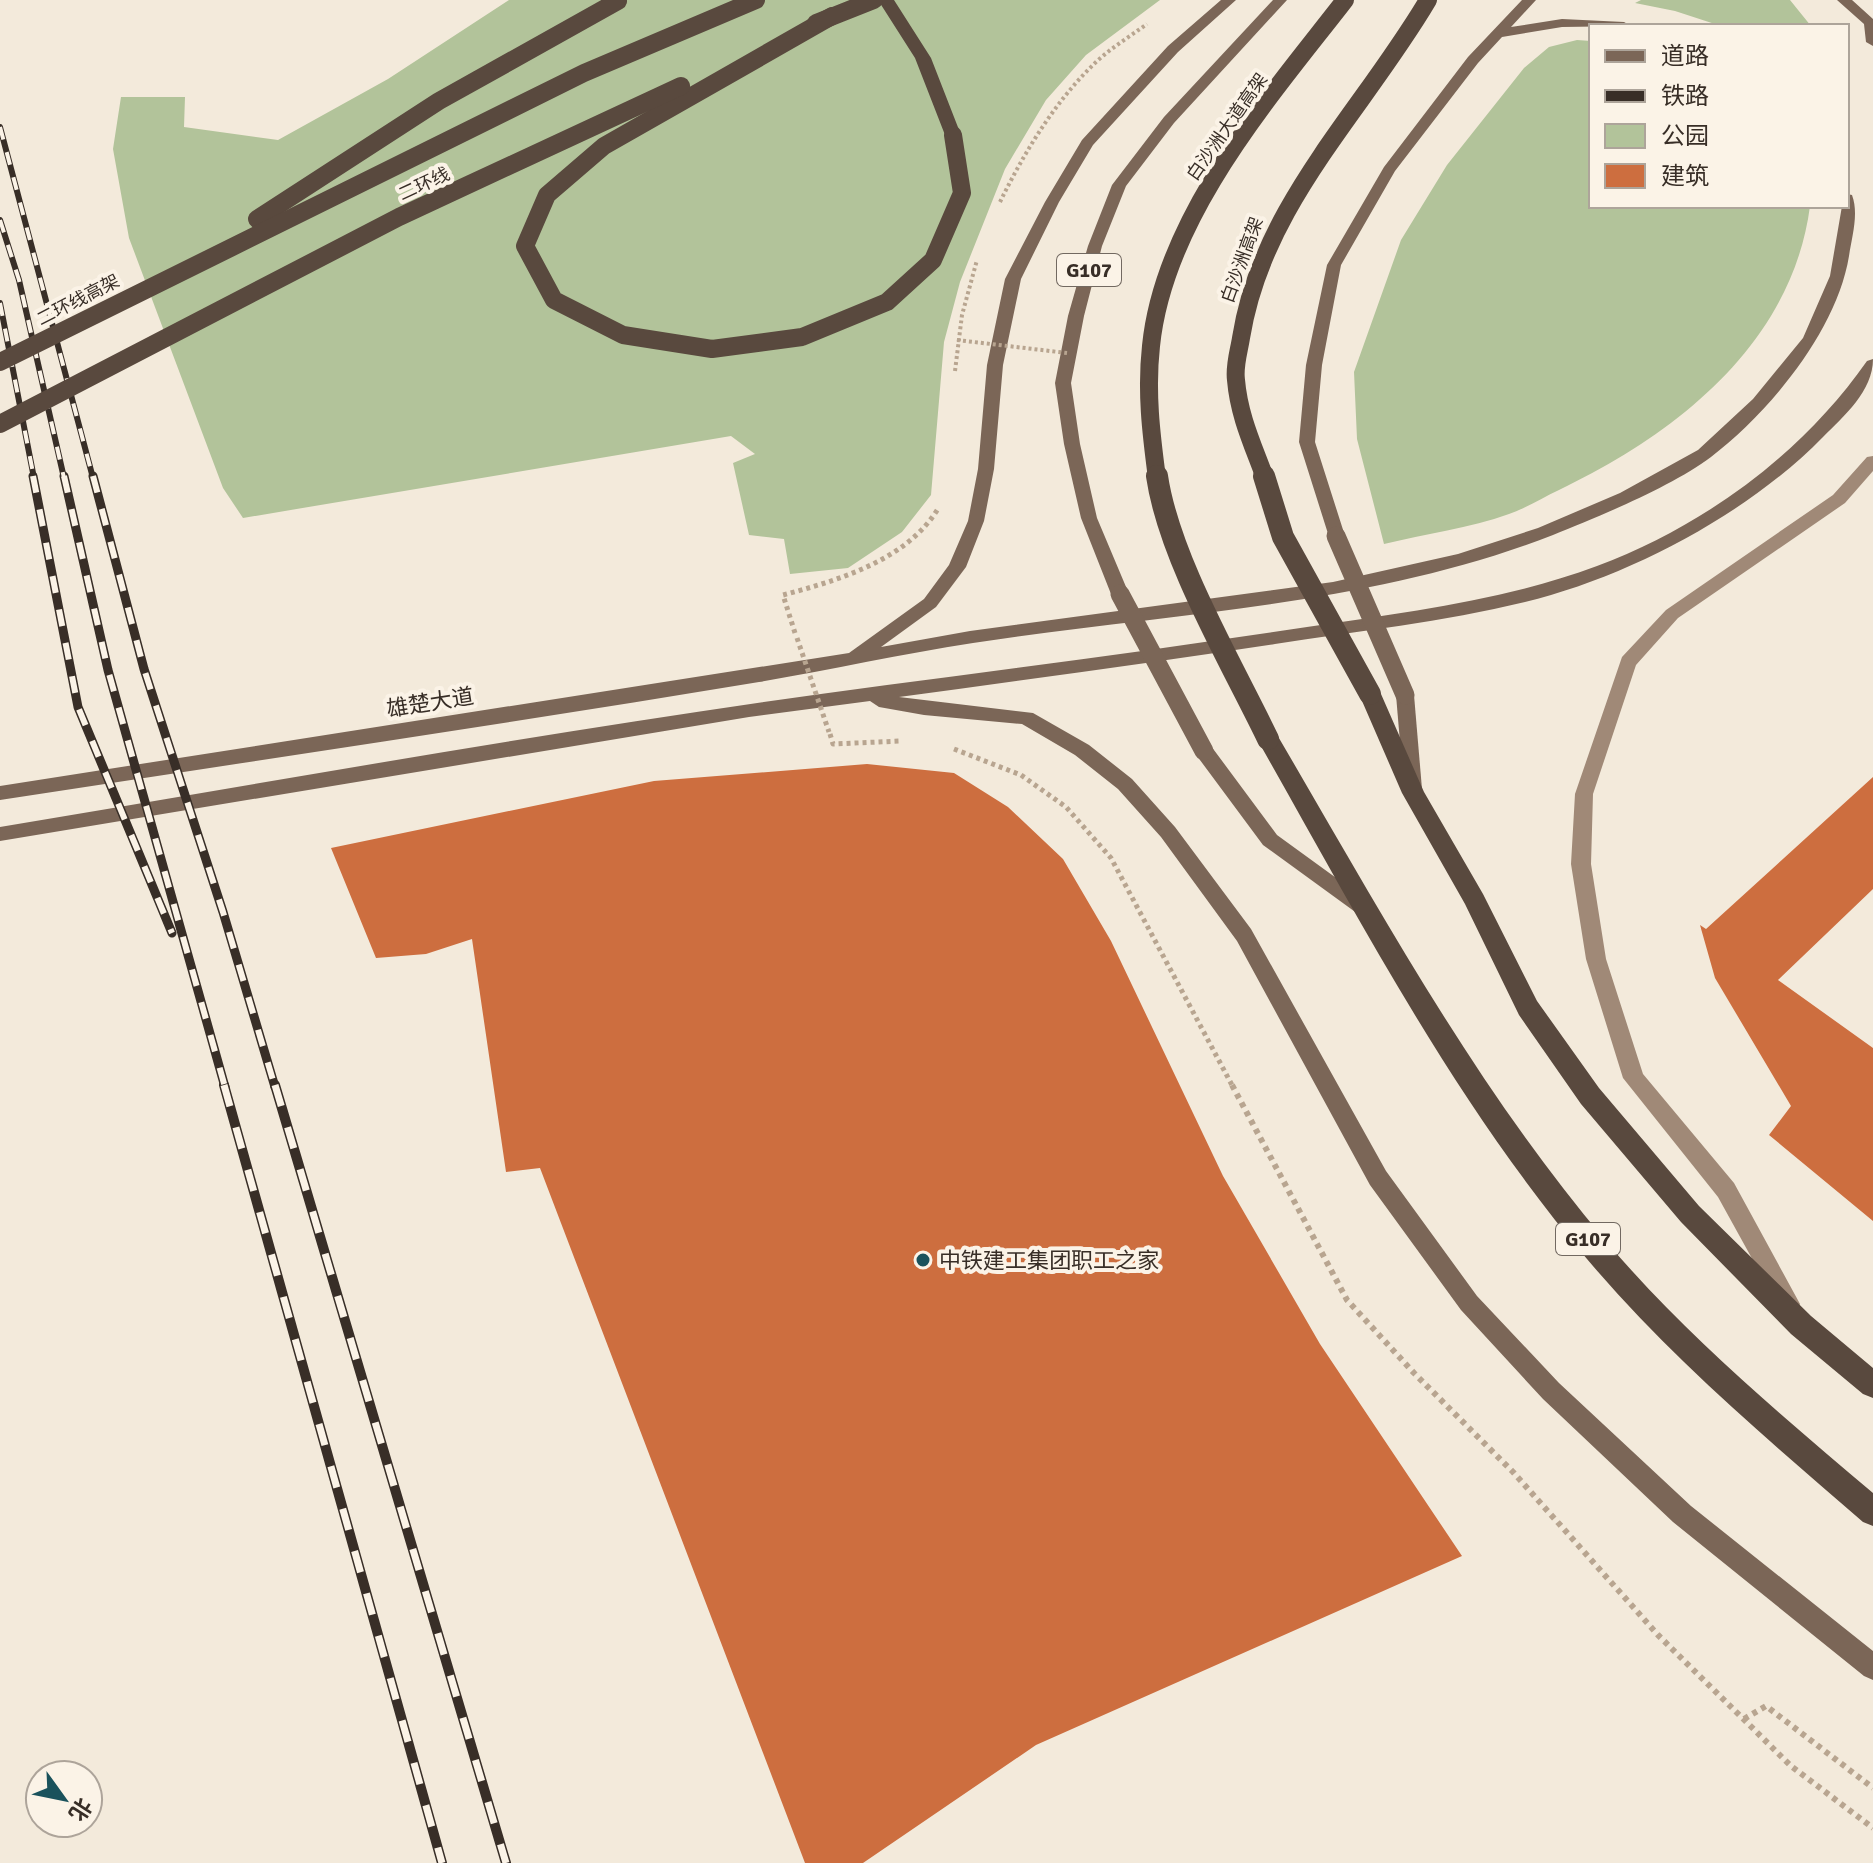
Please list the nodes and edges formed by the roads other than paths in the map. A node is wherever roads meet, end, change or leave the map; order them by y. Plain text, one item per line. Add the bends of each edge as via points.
1 (620, 0) edge
2 (756, 0) edge
3 (874, 0) edge
4 (886, 0) edge
5 (1229, 0) edge
6 (1280, 0) edge
7 (1345, 0) edge
8 (1428, 0) edge
9 (1437, 0) edge
10 (1529, 0) edge
11 (1844, 0) edge
12 (1852, 0) edge
13 (832, 16) junction
14 (1608, 24) edge
15 (1871, 26) edge
16 (1500, 33) junction
17 (1873, 42) edge
18 (1396, 54) junction
19 (1849, 208) edge
20 (174, 274) junction
21 (0, 362) edge
22 (1873, 364) edge
23 (0, 424) edge
24 (1873, 461) edge
25 (858, 657) junction
26 (859, 696) junction
27 (0, 793) edge
28 (1413, 793) junction
29 (0, 834) edge
30 (1368, 911) junction
31 (1801, 1325) junction
32 (1873, 1385) edge
33 (1873, 1512) edge
34 (1873, 1667) edge

1 - 20 highway, bridge via 439,101
2 - 20 highway, 二环线, bridge via 584,73
3 - 13 highway, 二环线, bridge
4 - 13 highway, bridge via 923,58 953,135 962,193 933,260 887,302 802,337 712,349 623,335 554,300 525,246 547,195 604,146
5 - 25 main road via 1173,49 1087,143 1052,202 1013,279 995,365 976,521 957,567 930,603
6 - 30 main road, G107, bridge via 1169,120 1119,185 1095,246 1063,383 1089,518 1120,594 1204,751 1270,840
7 - 30 highway, 白沙洲大道高架, bridge via 1222,164 1185,228 1164,281 1149,355 1149,428 1159,484 1188,568 1268,739
8 - 18 highway, 白沙洲高架, bridge
9 - 18 highway, bridge
10 - 16 main road
11 - 15 main road
12 - 15 main road
13 - 23 highway, 二环线, bridge via 399,217
14 - 16 main road via 1576,20
15 - 17 main road
16 - 28 main road, bridge via 1389,170 1334,265 1314,365 1307,442 1336,536 1405,695
18 - 28 highway, 白沙洲高架, bridge via 1318,159 1275,228 1247,300 1235,377 1245,431 1283,537 1370,694
19 - 25 main road, 雄楚大道 via 1838,276 1810,339 1759,403 1704,454 1626,497 1461,559 1333,588 1015,630
20 - 21 highway, 二环线高架, bridge
22 - 26 main road via 1843,407 1801,450 1745,494 1607,569 1526,596 1130,660
24 - 31 main road via 1839,499 1672,614 1628,662 1584,794 1581,864 1596,959 1634,1078 1726,1190
25 - 27 main road, 雄楚大道
26 - 29 main road
26 - 34 main road via 1026,718 1082,750 1125,784 1168,832 1244,935 1378,1178 1469,1303 1551,1391 1682,1514
28 - 31 highway, 白沙洲高架 via 1528,1008 1590,1096 1690,1214
30 - 33 highway, G107 via 1455,1059 1597,1251 1721,1381
31 - 32 highway, 白沙洲高架

